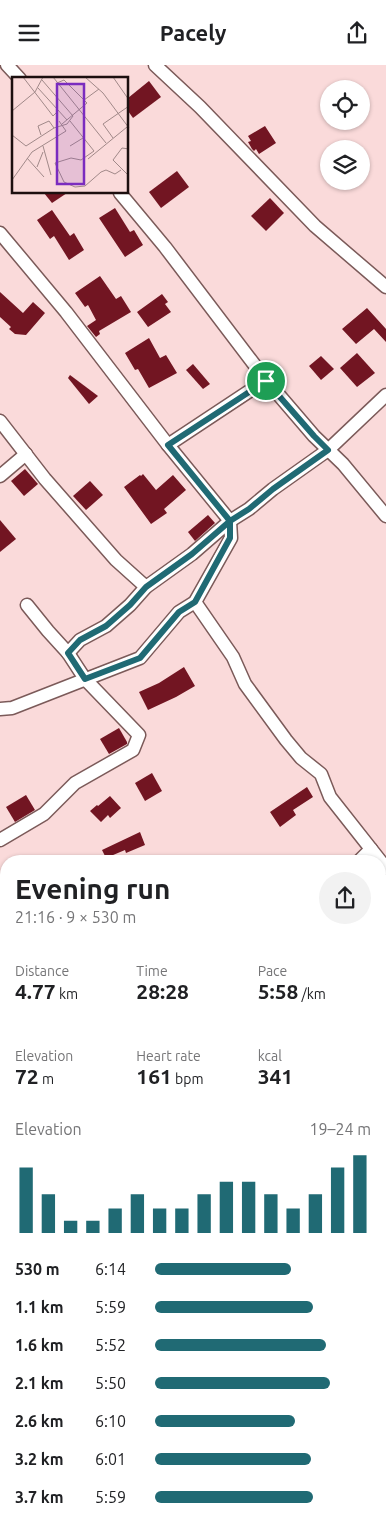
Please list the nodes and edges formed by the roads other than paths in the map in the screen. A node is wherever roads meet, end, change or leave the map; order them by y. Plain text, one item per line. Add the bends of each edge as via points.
1 (7, 65) edge
2 (155, 65) edge
3 (18, 77) edge
4 (121, 194) edge
5 (0, 233) edge
6 (386, 287) edge
7 (266, 381) junction
8 (386, 395) edge
9 (0, 421) edge
10 (168, 445) junction
11 (328, 450) junction
12 (26, 453) junction
13 (0, 476) edge
14 (386, 517) edge
15 (230, 521) junction
16 (146, 587) junction
17 (195, 602) junction
18 (27, 605) dead end
19 (68, 653) junction
20 (85, 679) junction
21 (0, 709) edge
22 (0, 840) edge
23 (371, 849) junction
24 (365, 855) edge
25 (376, 855) edge

1 - 3 street
2 - 6 street via 315,226
4 - 7 street via 166,247
5 - 10 street via 66,312
7 - 10 street
7 - 11 street
8 - 11 street
9 - 12 street
10 - 15 street
11 - 14 street
11 - 15 street
12 - 13 street
12 - 16 street via 116,560
15 - 16 street
15 - 17 street via 230,538
16 - 19 street via 106,626 80,640
17 - 20 street via 179,612 140,658
17 - 23 street via 233,657 245,684 286,740 321,774 330,797
18 - 19 street
19 - 20 street
20 - 21 street via 12,708
20 - 22 street via 139,735 133,750 74,783 44,814
23 - 24 street
23 - 25 street

